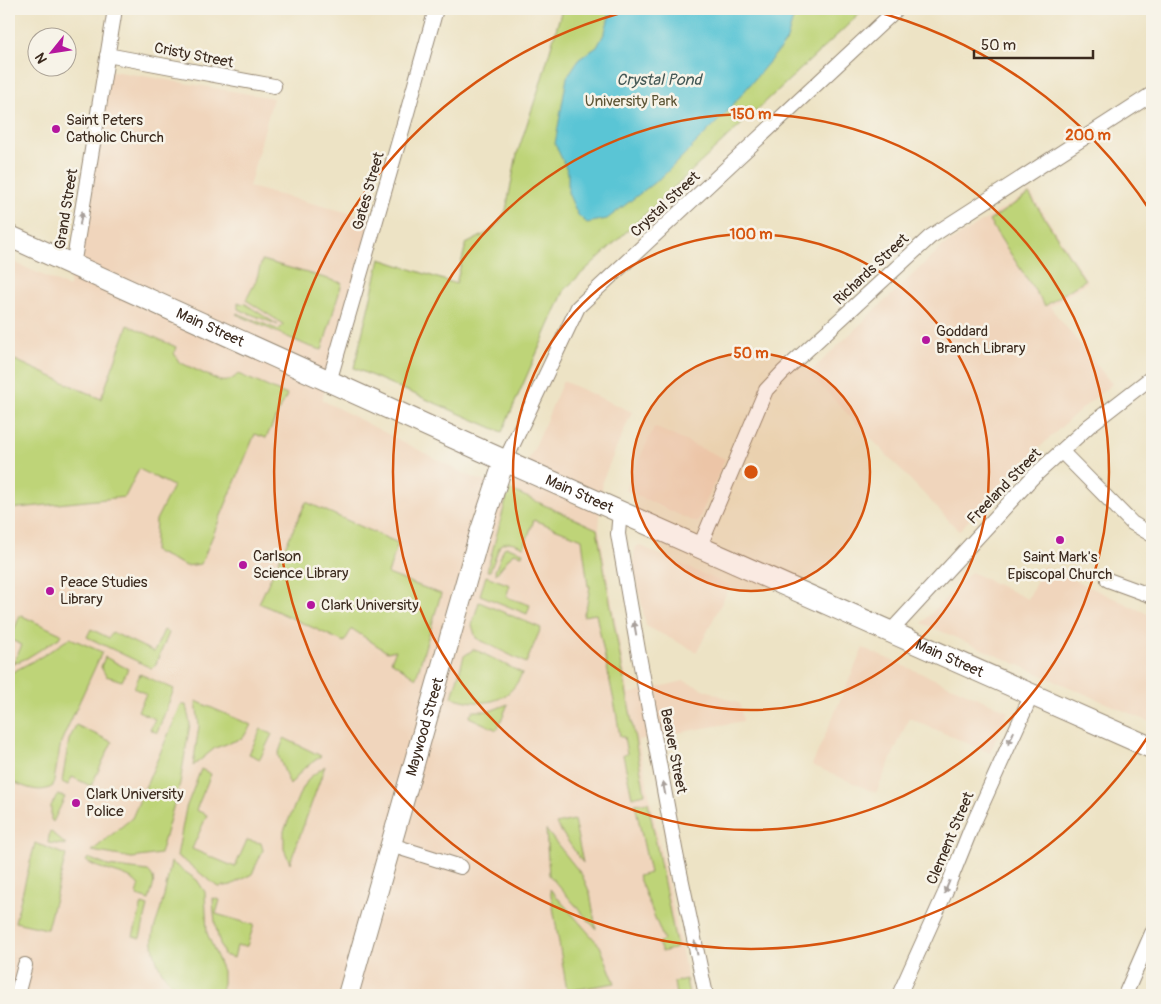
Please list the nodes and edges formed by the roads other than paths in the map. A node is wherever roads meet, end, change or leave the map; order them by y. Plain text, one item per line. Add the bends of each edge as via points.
1 (115, 9) edge
2 (436, 9) edge
3 (897, 9) edge
4 (107, 55) junction
5 (274, 86) dead end
6 (1152, 94) edge
7 (9, 236) edge
8 (73, 266) junction
9 (1152, 377) edge
10 (329, 382) junction
11 (1061, 451) junction
12 (506, 461) junction
13 (620, 511) junction
14 (1152, 535) edge
15 (700, 546) junction
16 (1108, 580) dead end
17 (1152, 596) edge
18 (891, 631) junction
19 (1032, 694) junction
20 (1152, 748) edge
21 (391, 845) junction
22 (461, 867) dead end
23 (1152, 933) edge
24 (24, 965) dead end
25 (17, 995) edge
26 (348, 995) edge
27 (706, 995) edge
28 (899, 995) edge
29 (1125, 995) edge

1 - 4 street, Grand Street
2 - 10 street, Gates Street
3 - 12 street, Crystal Street via 578,307
4 - 5 street, Cristy Street
8 -> 4 street, Grand Street
6 - 15 street, Richards Street via 930,237 783,372 766,390
7 - 8 main road, Main Street
8 - 10 main road, Main Street
9 - 11 street, Freeland Street
10 - 12 main road, Main Street
11 - 14 street via 1132,522
11 - 18 street, Freeland Street via 1005,506
12 - 13 main road, Main Street
12 - 21 street, Maywood Street via 479,536
13 - 15 main road, Main Street
27 -> 13 street, Beaver Street via 676,854 618,534
15 - 18 main road, Main Street
16 - 17 street
18 - 19 main road, Main Street
19 - 20 main road, Main Street
19 -> 28 street, Clement Street
21 - 22 street
21 - 26 street, Maywood Street
23 - 29 street
24 - 25 street

